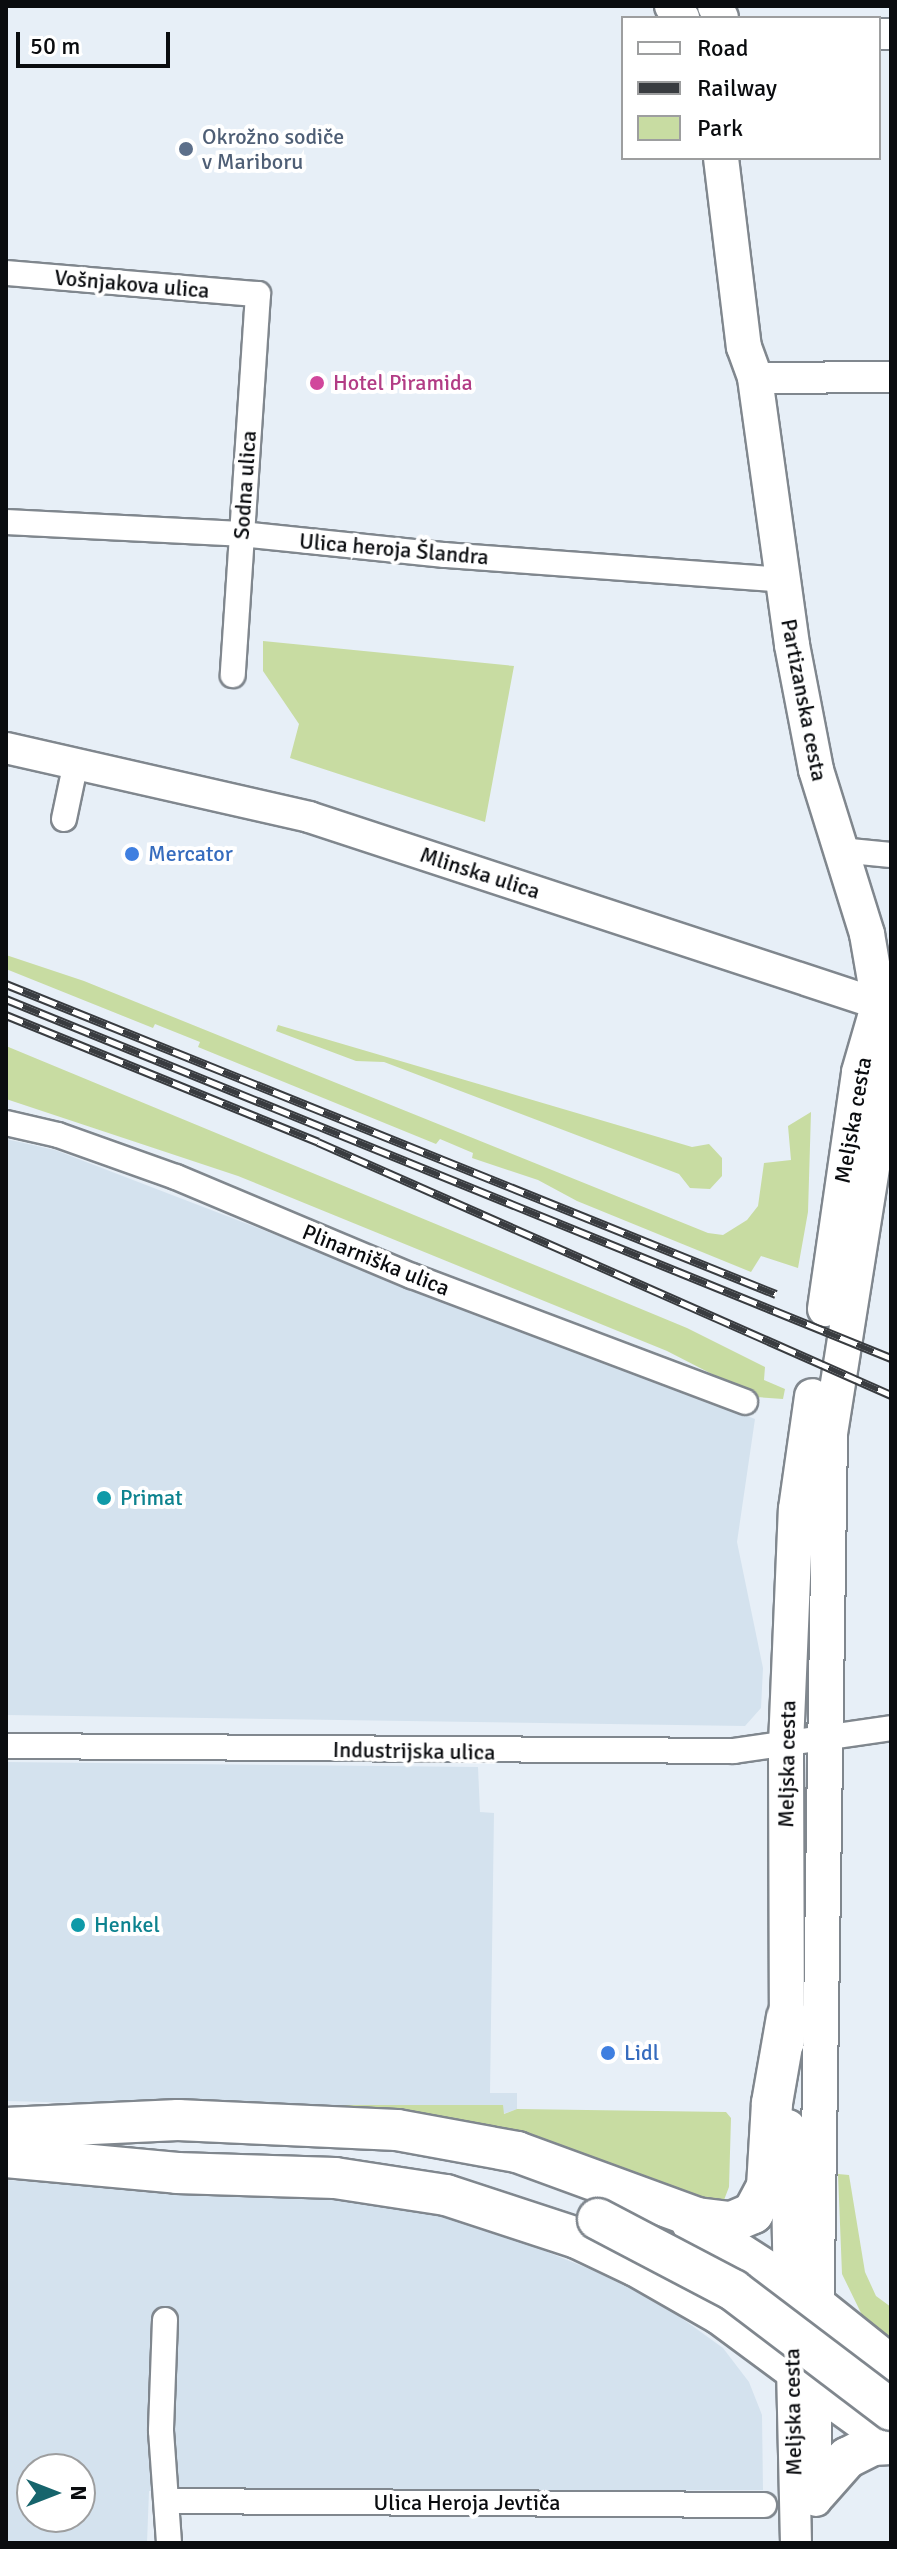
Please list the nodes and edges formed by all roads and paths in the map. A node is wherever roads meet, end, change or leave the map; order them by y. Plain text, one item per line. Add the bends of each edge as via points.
1 (721, 160) edge
2 (744, 160) edge
3 (6, 273) edge
4 (258, 294) joint
5 (891, 377) edge
6 (755, 378) junction
7 (6, 522) edge
8 (241, 534) junction
9 (782, 580) junction
10 (233, 675) dead end
11 (6, 748) edge
12 (76, 762) junction
13 (64, 819) dead end
14 (840, 850) junction
15 (891, 855) edge
16 (885, 1005) edge
17 (6, 1123) edge
18 (745, 1402) dead end
19 (891, 1728) edge
20 (822, 1739) junction
21 (786, 1745) junction
22 (6, 1746) edge
23 (787, 2017) junction
24 (6, 2128) edge
25 (6, 2156) edge
26 (650, 2200) junction
27 (598, 2211) junction
28 (803, 2296) junction
29 (165, 2320) dead end
30 (891, 2366) edge
31 (804, 2377) junction
32 (891, 2391) edge
33 (891, 2410) edge
34 (891, 2442) edge
35 (816, 2493) junction
36 (169, 2501) junction
37 (764, 2505) dead end
38 (169, 2543) edge
39 (796, 2543) edge
40 (814, 2543) edge

1 - 6 main road, Partizanska cesta via 744,347
2 - 6 main road, Partizanska cesta via 758,336
3 - 4 street, Vošnjakova ulica
4 - 8 street, Sodna ulica
5 - 6 street
6 - 9 main road, Partizanska cesta
7 - 8 street, Ulica heroja Šlandra
8 - 9 street, Ulica heroja Šlandra
8 - 10 street, Sodna ulica
9 - 14 main road, Partizanska cesta via 811,748
11 - 12 street, Mlinska ulica
12 - 13 street
12 - 16 street, Mlinska ulica via 309,817
14 - 15 street
14 - 16 main road, Partizanska cesta
16 - 20 main road, Meljska cesta via 888,1085 830,1435
16 - 21 main road, Meljska cesta via 859,1072 796,1509
17 - 18 street, Plinarniška ulica via 58,1135 176,1177 412,1276
19 - 20 street, Industrijska ulica
20 - 21 street, Industrijska ulica
20 - 28 main road, Meljska cesta
21 - 22 street, Industrijska ulica via 734,1751 508,1752
21 - 23 main road, Meljska cesta
23 - 26 highway via 772,2103 767,2187 760,2204 741,2220 721,2223
23 - 28 main road, Meljska cesta
24 - 26 highway via 178,2120 397,2130 517,2152
24 - 27 highway via 397,2151 513,2175
25 - 27 highway via 261,2154 395,2164 480,2179
25 - 31 highway via 177,2173 335,2178 446,2195 577,2238 636,2266 720,2314
26 - 28 highway via 735,2247
27 - 32 highway via 739,2276
27 - 33 highway, bridge via 733,2290
28 - 30 highway
28 - 31 main road, Meljska cesta
29 - 36 street via 161,2431
31 - 34 highway
31 - 35 street, Meljska cesta
31 - 39 street, Meljska cesta
34 - 35 highway via 847,2458
35 - 40 street, Meljska cesta
36 - 37 street, Ulica Heroja Jevtiča
36 - 38 street

